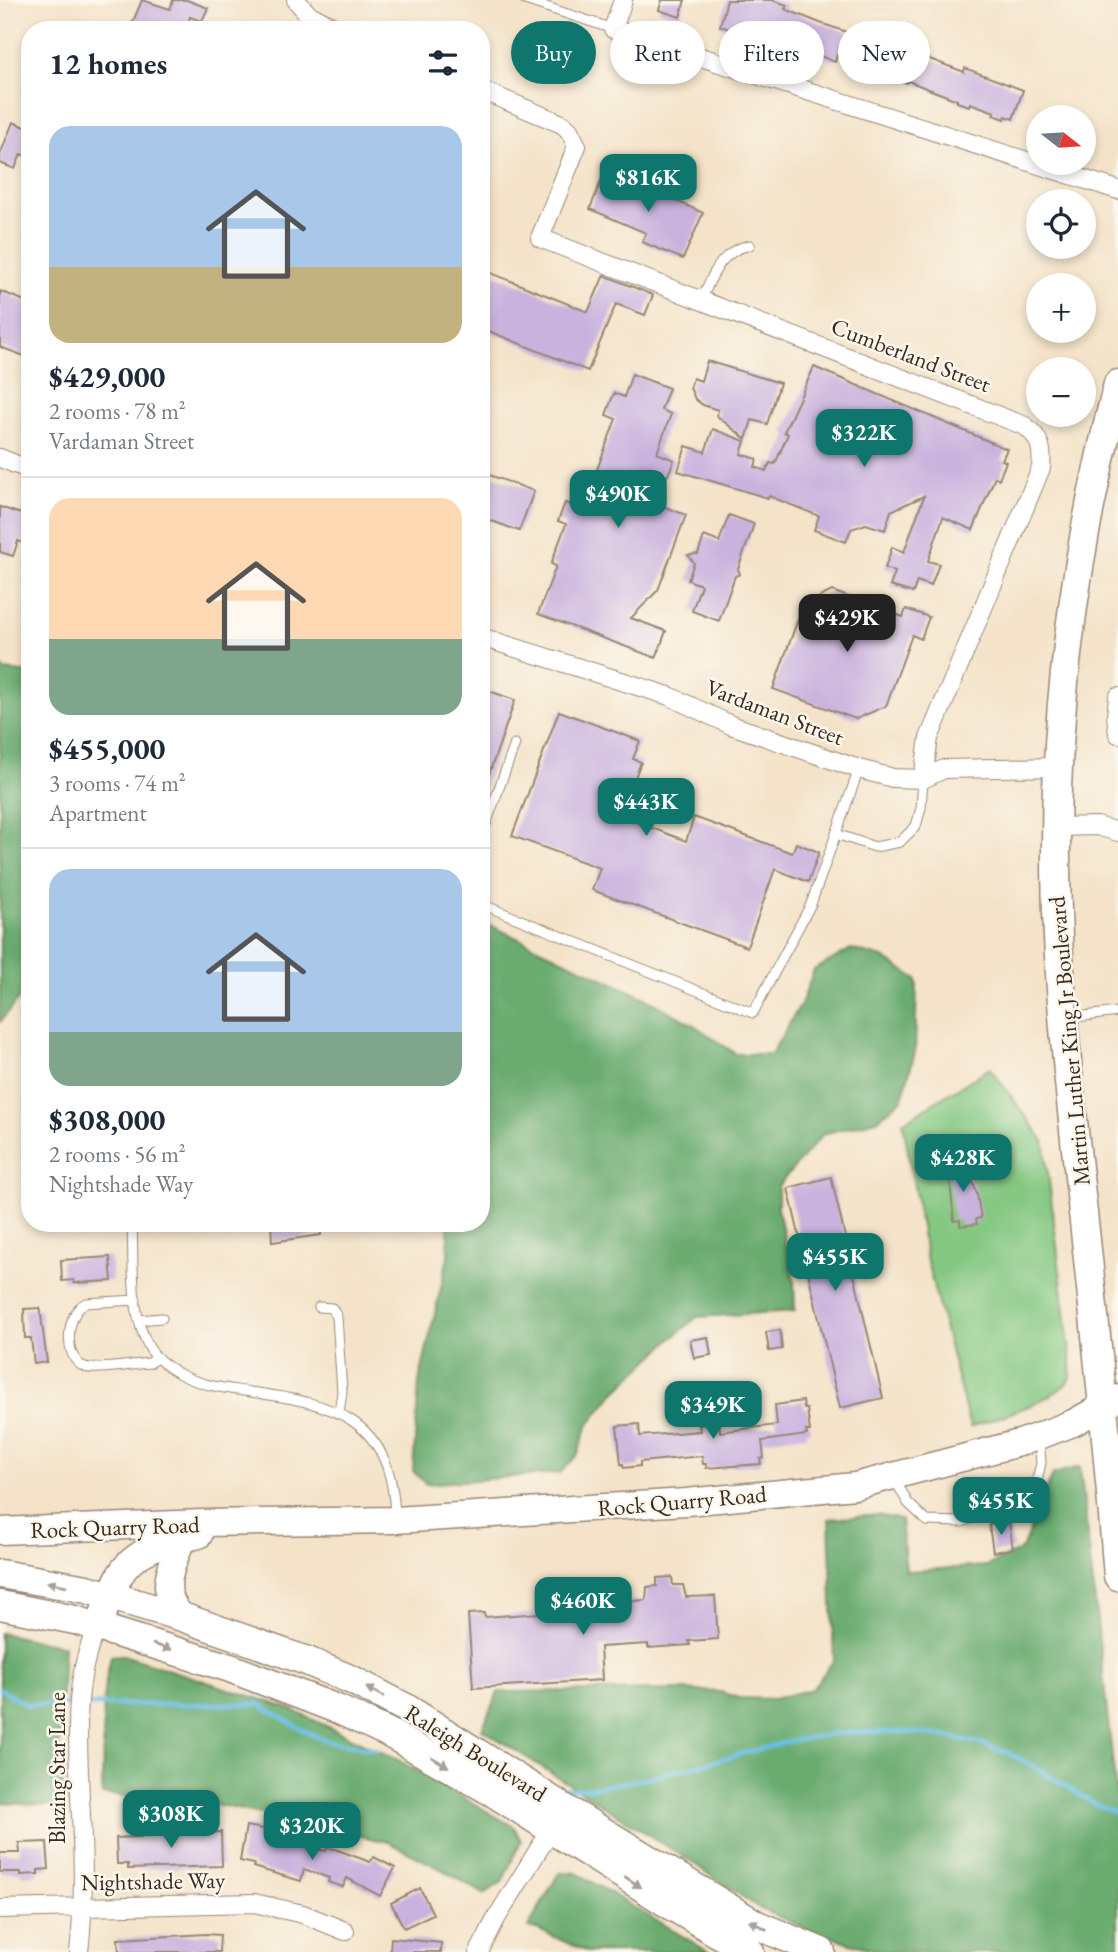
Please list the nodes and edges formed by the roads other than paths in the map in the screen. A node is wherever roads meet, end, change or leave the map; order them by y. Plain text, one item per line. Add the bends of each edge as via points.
1 (296, 0) edge
2 (525, 0) edge
3 (623, 0) edge
4 (320, 21) edge
5 (616, 21) edge
6 (610, 28) edge
7 (705, 58) edge
8 (490, 94) edge
9 (1118, 190) edge
10 (750, 245) dead end
11 (701, 300) junction
12 (1118, 384) edge
13 (0, 458) edge
14 (21, 466) edge
15 (490, 640) edge
16 (1118, 697) edge
17 (1118, 734) edge
18 (515, 744) dead end
19 (1058, 767) junction
20 (859, 769) junction
21 (923, 779) junction
22 (490, 813) edge
23 (1056, 827) junction
24 (1118, 832) edge
25 (836, 835) junction
26 (490, 908) edge
27 (1118, 1004) edge
28 (1115, 1012) edge
29 (1062, 1019) junction
30 (132, 1232) edge
31 (136, 1300) junction
32 (318, 1307) dead end
33 (162, 1318) dead end
34 (139, 1320) junction
35 (157, 1357) junction
36 (1111, 1402) edge
37 (339, 1412) junction
38 (1039, 1436) junction
39 (893, 1476) junction
40 (395, 1520) junction
41 (230, 1524) junction
42 (0, 1531) edge
43 (182, 1539) junction
44 (0, 1574) edge
45 (1118, 1576) edge
46 (113, 1596) junction
47 (0, 1605) edge
48 (183, 1617) junction
49 (97, 1628) junction
50 (558, 1819) junction
51 (83, 1906) junction
52 (0, 1909) edge
53 (345, 1931) dead end
54 (79, 1952) edge
55 (479, 1952) edge
56 (750, 1952) edge
57 (821, 1952) edge

1 - 4 street via 308,15
2 - 6 lane
3 - 5 street
7 - 9 street
8 - 11 street, Cumberland Street via 562,124 577,146 540,238
10 - 11 lane via 736,248 718,264
11 - 21 street, Cumberland Street via 1025,426 1040,443 1041,468 929,738
12 - 19 main road, Martin Luther King Jr Boulevard via 1077,578
13 - 14 street
15 - 20 street, Vardaman Street via 670,696 731,725
16 - 17 street
18 - 22 lane
19 - 21 street, Vardaman Street via 944,769
19 - 23 main road, Martin Luther King Jr Boulevard
20 - 21 street, Vardaman Street via 893,778
20 - 25 lane
21 - 25 lane via 916,826 900,842 875,847
23 - 24 street via 1097,826
23 - 29 main road, Martin Luther King Jr Boulevard
25 - 26 lane via 811,904 752,1013
27 - 28 lane
28 - 29 lane
29 - 36 main road, Martin Luther King Jr Boulevard
30 - 31 lane
31 - 34 lane
31 - 35 lane via 79,1306 70,1325 74,1357 80,1365 92,1368 150,1363
32 - 37 lane via 332,1308 337,1317
33 - 34 lane
34 - 35 lane
35 - 37 lane via 167,1367 205,1385 309,1402
36 - 38 main road, Rock Quarry Road
36 - 45 main road, Martin Luther King Jr Boulevard
37 - 40 lane via 360,1427 382,1455 390,1471
38 - 39 main road, Rock Quarry Road
38 - 39 lane via 1041,1462 1028,1492 962,1522 928,1521 908,1503
39 - 40 main road, Rock Quarry Road via 855,1486 686,1502
40 - 41 main road, Rock Quarry Road
41 - 42 main road, Rock Quarry Road
41 - 43 main road, Rock Quarry Road
43 - 46 main road, Rock Quarry Road
43 - 48 main road via 167,1586 172,1606
46 -> 44 main road
46 - 48 main road, Raleigh Boulevard
46 - 49 main road, Rock Quarry Road
47 - 49 main road
50 -> 48 main road, Raleigh Boulevard via 406,1708 284,1653
49 -> 50 main road, Raleigh Boulevard via 230,1668 337,1709
49 - 51 street, Blazing Star Lane via 87,1652 77,1720
50 - 55 street
50 -> 56 main road, Raleigh Boulevard via 675,1908
57 -> 50 main road, Raleigh Boulevard via 757,1925
51 - 52 street, Nightshade Way
51 - 53 street, Nightshade Way via 254,1903 303,1914
51 - 54 street, Blazing Star Lane

